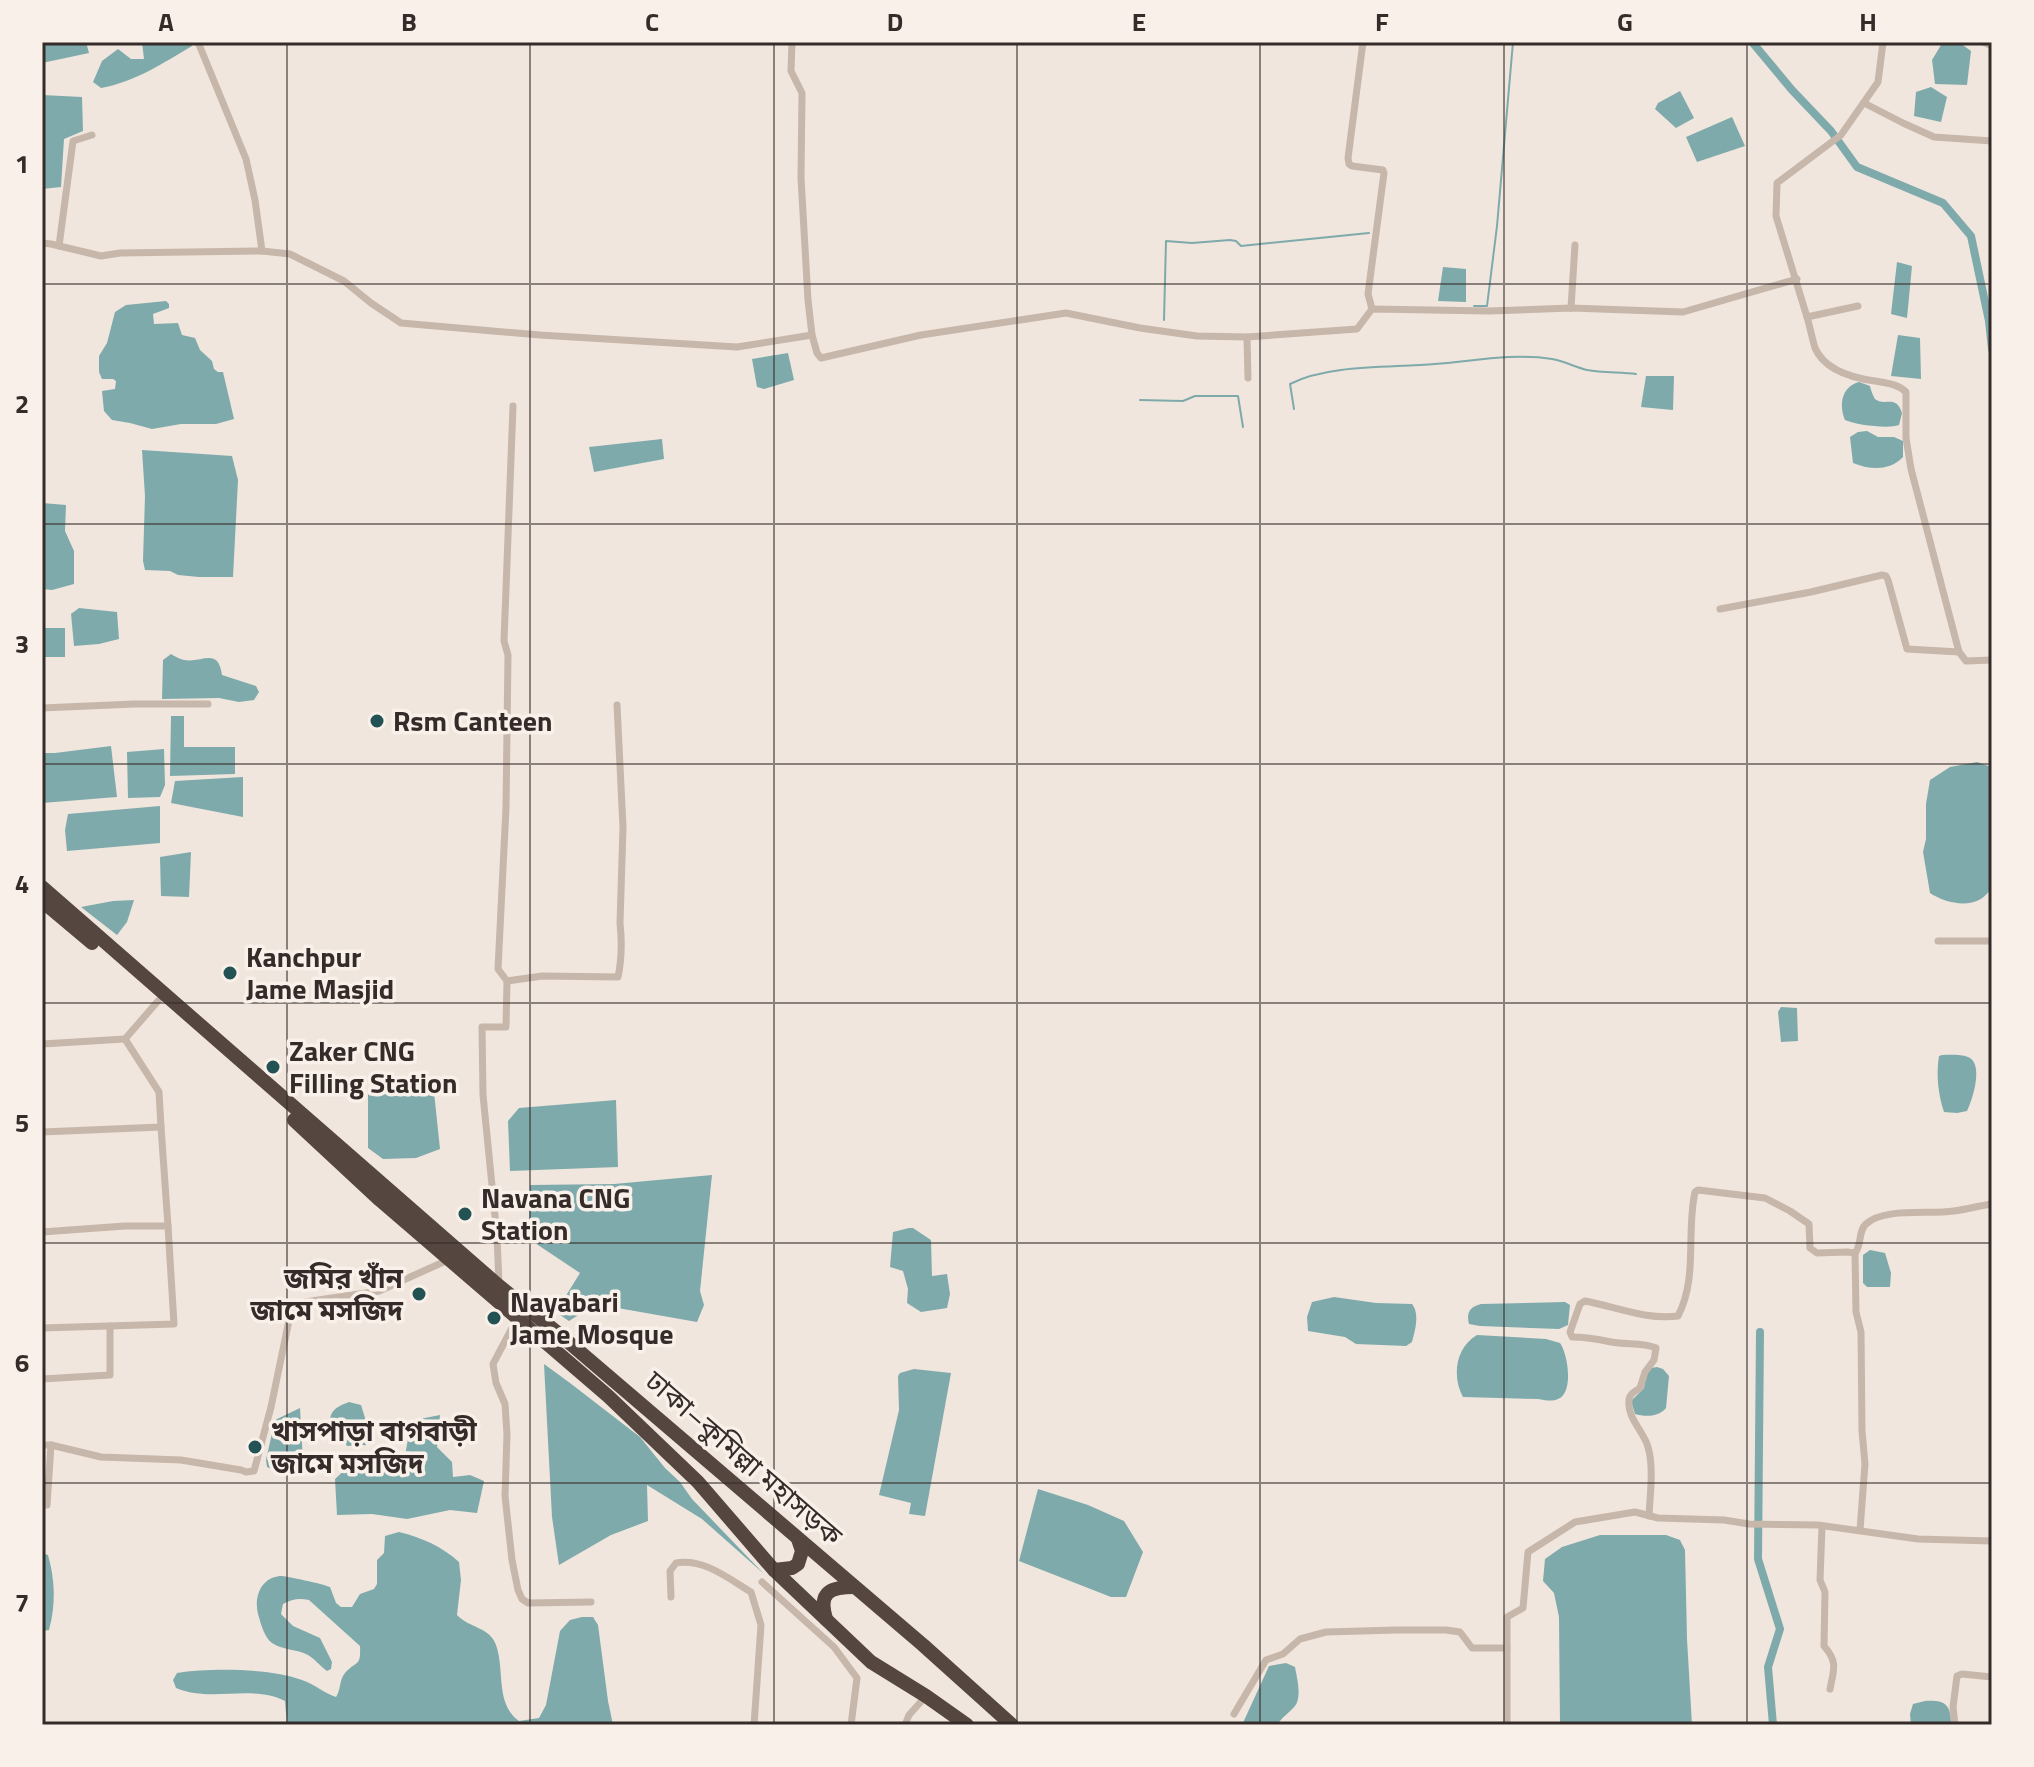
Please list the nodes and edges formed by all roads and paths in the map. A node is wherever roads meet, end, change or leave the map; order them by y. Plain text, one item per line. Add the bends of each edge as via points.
1 (198, 42) edge
2 (792, 42) edge
3 (1363, 42) edge
4 (1883, 42) edge
5 (1983, 42) edge
6 (1992, 46) edge
7 (1864, 103) junction
8 (92, 135) dead end
9 (1992, 141) edge
10 (42, 243) edge
11 (1575, 245) dead end
12 (59, 246) junction
13 (262, 251) junction
14 (1797, 279) junction
15 (1858, 306) dead end
16 (1571, 308) junction
17 (1372, 309) junction
18 (1807, 317) junction
19 (812, 335) junction
20 (1247, 337) junction
21 (1248, 378) dead end
22 (513, 406) dead end
23 (1720, 609) dead end
24 (1959, 652) junction
25 (1992, 660) edge
26 (208, 704) dead end
27 (617, 705) dead end
28 (42, 708) edge
29 (42, 887) edge
30 (42, 901) edge
31 (1938, 941) dead end
32 (1992, 941) edge
33 (124, 965) junction
34 (507, 981) junction
35 (158, 1001) junction
36 (125, 1039) junction
37 (42, 1044) edge
38 (161, 1127) junction
39 (42, 1132) edge
40 (1992, 1204) edge
41 (168, 1226) junction
42 (42, 1232) edge
43 (1855, 1253) junction
44 (451, 1259) junction
45 (499, 1286) junction
46 (521, 1320) junction
47 (110, 1326) junction
48 (42, 1328) edge
49 (42, 1379) edge
50 (46, 1445) edge
51 (47, 1505) dead end
52 (1649, 1516) junction
53 (1822, 1526) junction
54 (1860, 1530) junction
55 (798, 1539) junction
56 (1992, 1541) edge
57 (774, 1570) junction
58 (762, 1582) dead end
59 (854, 1587) junction
60 (671, 1597) dead end
61 (591, 1602) dead end
62 (826, 1620) junction
63 (1507, 1648) junction
64 (1992, 1677) edge
65 (1830, 1689) dead end
66 (926, 1696) junction
67 (1234, 1714) dead end
68 (754, 1725) edge
69 (851, 1725) edge
70 (905, 1725) edge
71 (967, 1725) edge
72 (1012, 1725) edge
73 (1507, 1725) edge
74 (1955, 1725) edge

1 - 13 street via 246,159
2 - 19 street via 791,71 802,93 801,178
3 - 17 street via 1348,158 1352,166 1384,173 1368,294
4 - 7 street via 1878,82
5 - 6 street
7 - 9 street via 1934,137
7 - 14 street via 1841,135 1777,183 1776,216
8 - 12 street via 73,141
10 - 12 street
11 - 16 street
12 - 13 street via 101,256
13 - 19 street via 290,254 344,281 401,323 737,347
14 - 16 street via 1683,312
14 - 18 street
15 - 18 street
16 - 17 street
17 - 20 street via 1357,329
18 - 24 street via 1816,352 1832,368 1906,392 1911,469
19 - 20 street via 821,358 921,335 1066,313 1197,336
20 - 21 street
22 - 34 street via 498,969
23 - 24 street via 1882,575 1888,580 1907,649
24 - 25 street via 1966,661
26 - 28 street
27 - 34 street via 623,827 618,977
29 - 33 highway, ঢাকা–কুমিল্লা মহাসড়ক
30 - 33 highway, ঢাকা–কুমিল্লা মহাসড়ক
31 - 32 street
33 - 35 highway, ঢাকা–কুমিল্লা মহাসড়ক
33 - 45 highway, ঢাকা–কুমিল্লা মহাসড়ক
34 - 45 street via 506,1027 482,1027
35 - 36 street
35 - 44 highway, ঢাকা–কুমিল্লা মহাসড়ক
36 - 37 street
36 - 38 street via 159,1092
38 - 39 street
38 - 41 street
40 - 43 street via 1881,1216 1862,1228
41 - 42 street
41 - 47 street via 174,1324
43 - 52 street via 1813,1252 1809,1224 1765,1198 1698,1190 1688,1281 1678,1316 1649,1317 1580,1304 1572,1337 1656,1348 1640,1388 1628,1399 1649,1449
43 - 54 street via 1865,1464
44 - 46 highway, ঢাকা–কুমিল্লা মহাসড়ক
44 - 50 street via 379,1291 292,1306 254,1471 181,1460 101,1457
45 - 55 highway, ঢাকা–কুমিল্লা মহাসড়ক
46 - 57 highway, ঢাকা–কুমিল্লা মহাসড়ক via 698,1482
46 - 61 street via 493,1364 505,1404 505,1496 518,1590 528,1603
47 - 48 street
47 - 49 street via 110,1375
50 - 51 street
52 - 53 street
52 - 63 street via 1625,1512 1575,1522 1528,1552 1523,1608 1507,1617
53 - 54 street
53 - 65 street via 1824,1646 1835,1664
54 - 56 street via 1918,1539
55 - 57 highway via 798,1564
55 - 59 highway, ঢাকা–কুমিল্লা মহাসড়ক
57 - 62 highway, ঢাকা–কুমিল্লা মহাসড়ক
58 - 69 street via 834,1647 857,1678
59 - 62 highway via 827,1593
59 - 72 highway, ঢাকা–কুমিল্লা মহাসড়ক
60 - 68 street via 670,1571 683,1562 704,1565 751,1592 761,1625
62 - 66 highway, ঢাকা–কুমিল্লা মহাসড়ক via 871,1662
63 - 67 street via 1472,1648 1460,1632 1446,1630 1312,1635 1266,1660
63 - 73 street
64 - 74 street via 1957,1676
66 - 70 street
66 - 71 highway, ঢাকা–কুমিল্লা মহাসড়ক

